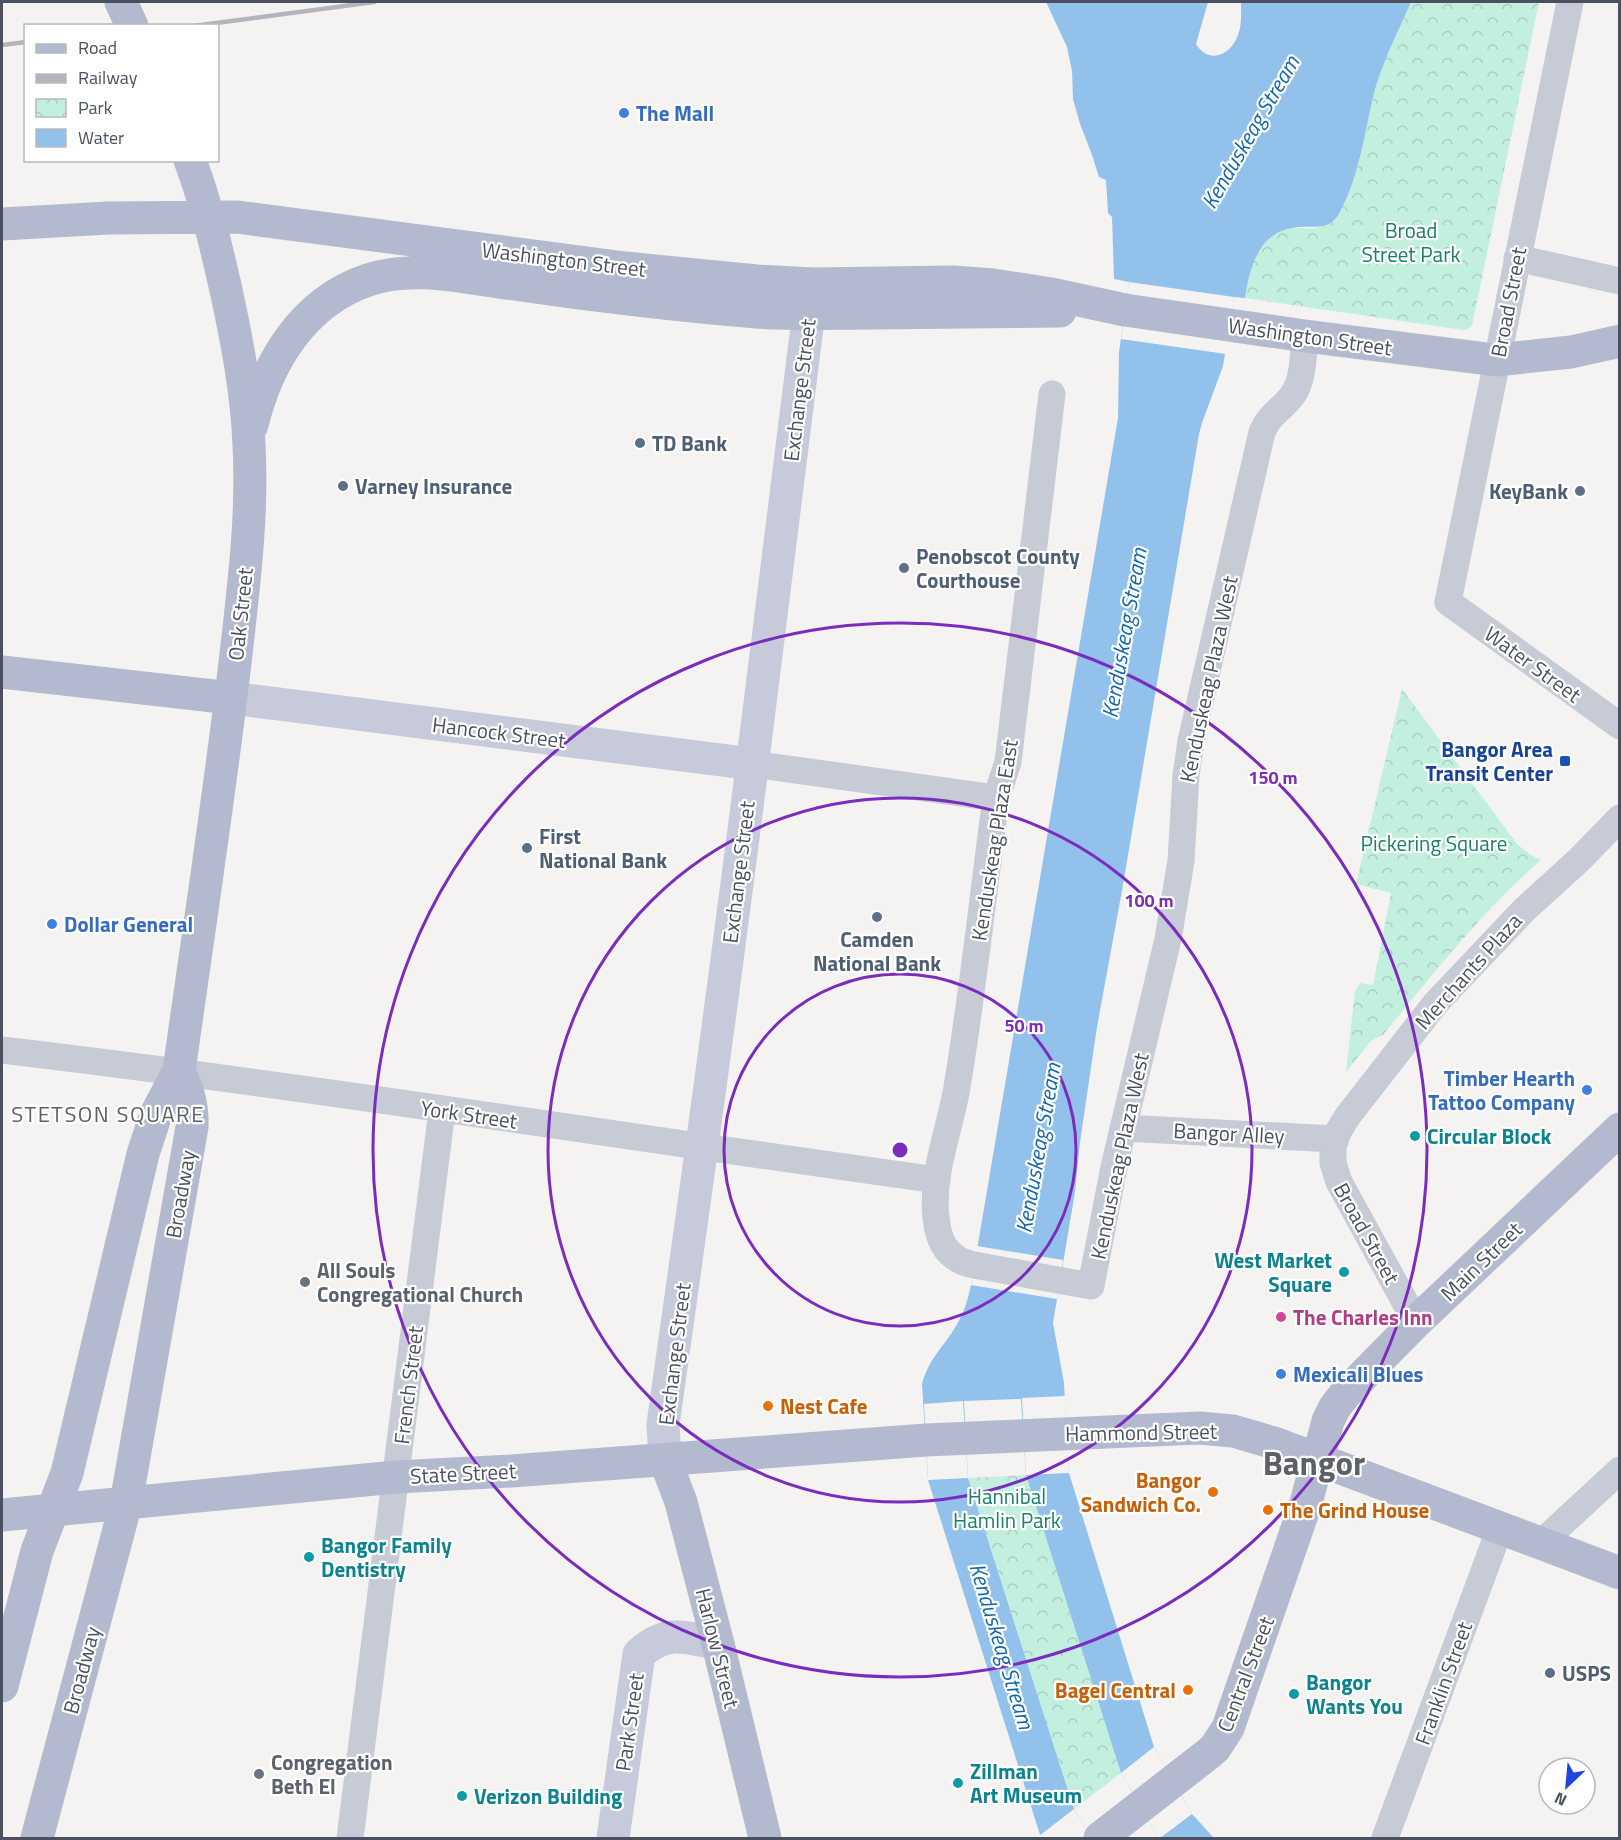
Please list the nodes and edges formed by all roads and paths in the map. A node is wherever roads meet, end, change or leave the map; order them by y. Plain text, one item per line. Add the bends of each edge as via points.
1 (121, 2) edge
2 (1570, 2) edge
3 (131, 24) edge
4 (192, 165) edge
5 (209, 216) junction
6 (2, 224) edge
7 (1516, 258) junction
8 (1620, 281) edge
9 (811, 299) junction
10 (1305, 336) junction
11 (1620, 341) edge
12 (1496, 360) junction
13 (1052, 393) dead end
14 (249, 445) junction
15 (1448, 602) joint
16 (2, 672) edge
17 (231, 698) junction
18 (1620, 726) edge
19 (753, 764) junction
20 (996, 798) junction
21 (1620, 818) edge
22 (2, 1050) edge
23 (179, 1071) junction
24 (442, 1110) junction
25 (1123, 1128) junction
26 (1620, 1129) edge
27 (1335, 1139) junction
28 (702, 1148) junction
29 (937, 1180) junction
30 (1060, 1280) joint
31 (1416, 1322) junction
32 (926, 1440) joint
33 (1318, 1459) junction
34 (665, 1460) junction
35 (1620, 1470) edge
36 (396, 1477) junction
37 (126, 1503) junction
38 (53, 1510) junction
39 (2, 1515) edge
40 (1500, 1528) junction
41 (1541, 1544) junction
42 (1620, 1573) edge
43 (718, 1644) junction
44 (2, 1686) edge
45 (37, 1839) edge
46 (350, 1839) edge
47 (613, 1839) edge
48 (765, 1839) edge
49 (1100, 1839) edge
50 (1385, 1839) edge

1 - 3 main road
2 - 7 street, Broad Street
4 - 5 main road, Oak Street
5 - 6 main road, Washington Street
5 - 9 main road, Washington Street via 757,281
5 - 14 main road, Oak Street via 235,335
7 - 8 street
7 - 12 street, Broad Street
9 - 10 main road, Washington Street via 1125,310
9 - 14 main road, Washington Street via 759,313 450,274 414,273 366,280 339,293 299,326 266,380
9 - 19 street, Exchange Street
10 - 12 main road, Washington Street
10 - 25 street, Kenduskeag Plaza West via 1295,391 1268,419 1260,439 1191,741 1182,853 1168,939
11 - 12 main road, Washington Street via 1571,352
12 - 15 street, Broad Street
13 - 20 street, Kenduskeag Plaza East via 1008,762
14 - 17 main road, Oak Street via 246,551
15 - 18 street, Water Street
16 - 17 main road, Hancock Street
17 - 19 street, Hancock Street
17 - 23 main road, Oak Street
19 - 20 street, Hancock Street
19 - 28 street, Exchange Street
20 - 29 street, Kenduskeag Plaza East via 957,1085
21 - 27 street, Merchants Plaza via 1524,910 1435,1004 1347,1116
22 - 23 street, York Street
23 - 24 street, York Street
23 - 37 main road, Broadway via 190,1099 192,1127
23 - 38 main road, Broadway via 156,1114 143,1154 67,1473
24 - 28 street, York Street
24 - 36 street, French Street
25 - 27 street, Bangor Alley
25 - 30 street, Kenduskeag Plaza West via 1091,1286
26 - 31 main road, Main Street
27 - 31 street, Broad Street via 1333,1163 1339,1182
28 - 29 street, York Street
28 - 34 street, Exchange Street via 663,1424
29 - 30 street, Kenduskeag Plaza East via 936,1216 942,1242 950,1254 974,1265
31 - 33 main road, Main Street via 1340,1400 1328,1422
32 - 33 main road, Hammond Street via 1198,1428 1233,1431
32 - 34 main road, State Street
33 - 40 main road, Hammond Street
33 - 49 main road, Central Street via 1228,1728 1215,1748
34 - 36 main road, State Street
34 - 43 main road, Harlow Street via 681,1502
35 - 41 street
36 - 37 main road, State Street
36 - 46 street, French Street
37 - 38 main road, State Street
37 - 45 main road, Broadway
38 - 39 main road, State Street
38 - 44 main road, Broadway via 37,1551
40 - 41 main road, Hammond Street
40 - 50 street, Franklin Street
41 - 42 main road, Hammond Street
43 - 47 street, Park Street via 668,1637 639,1654
43 - 48 main road, Harlow Street

